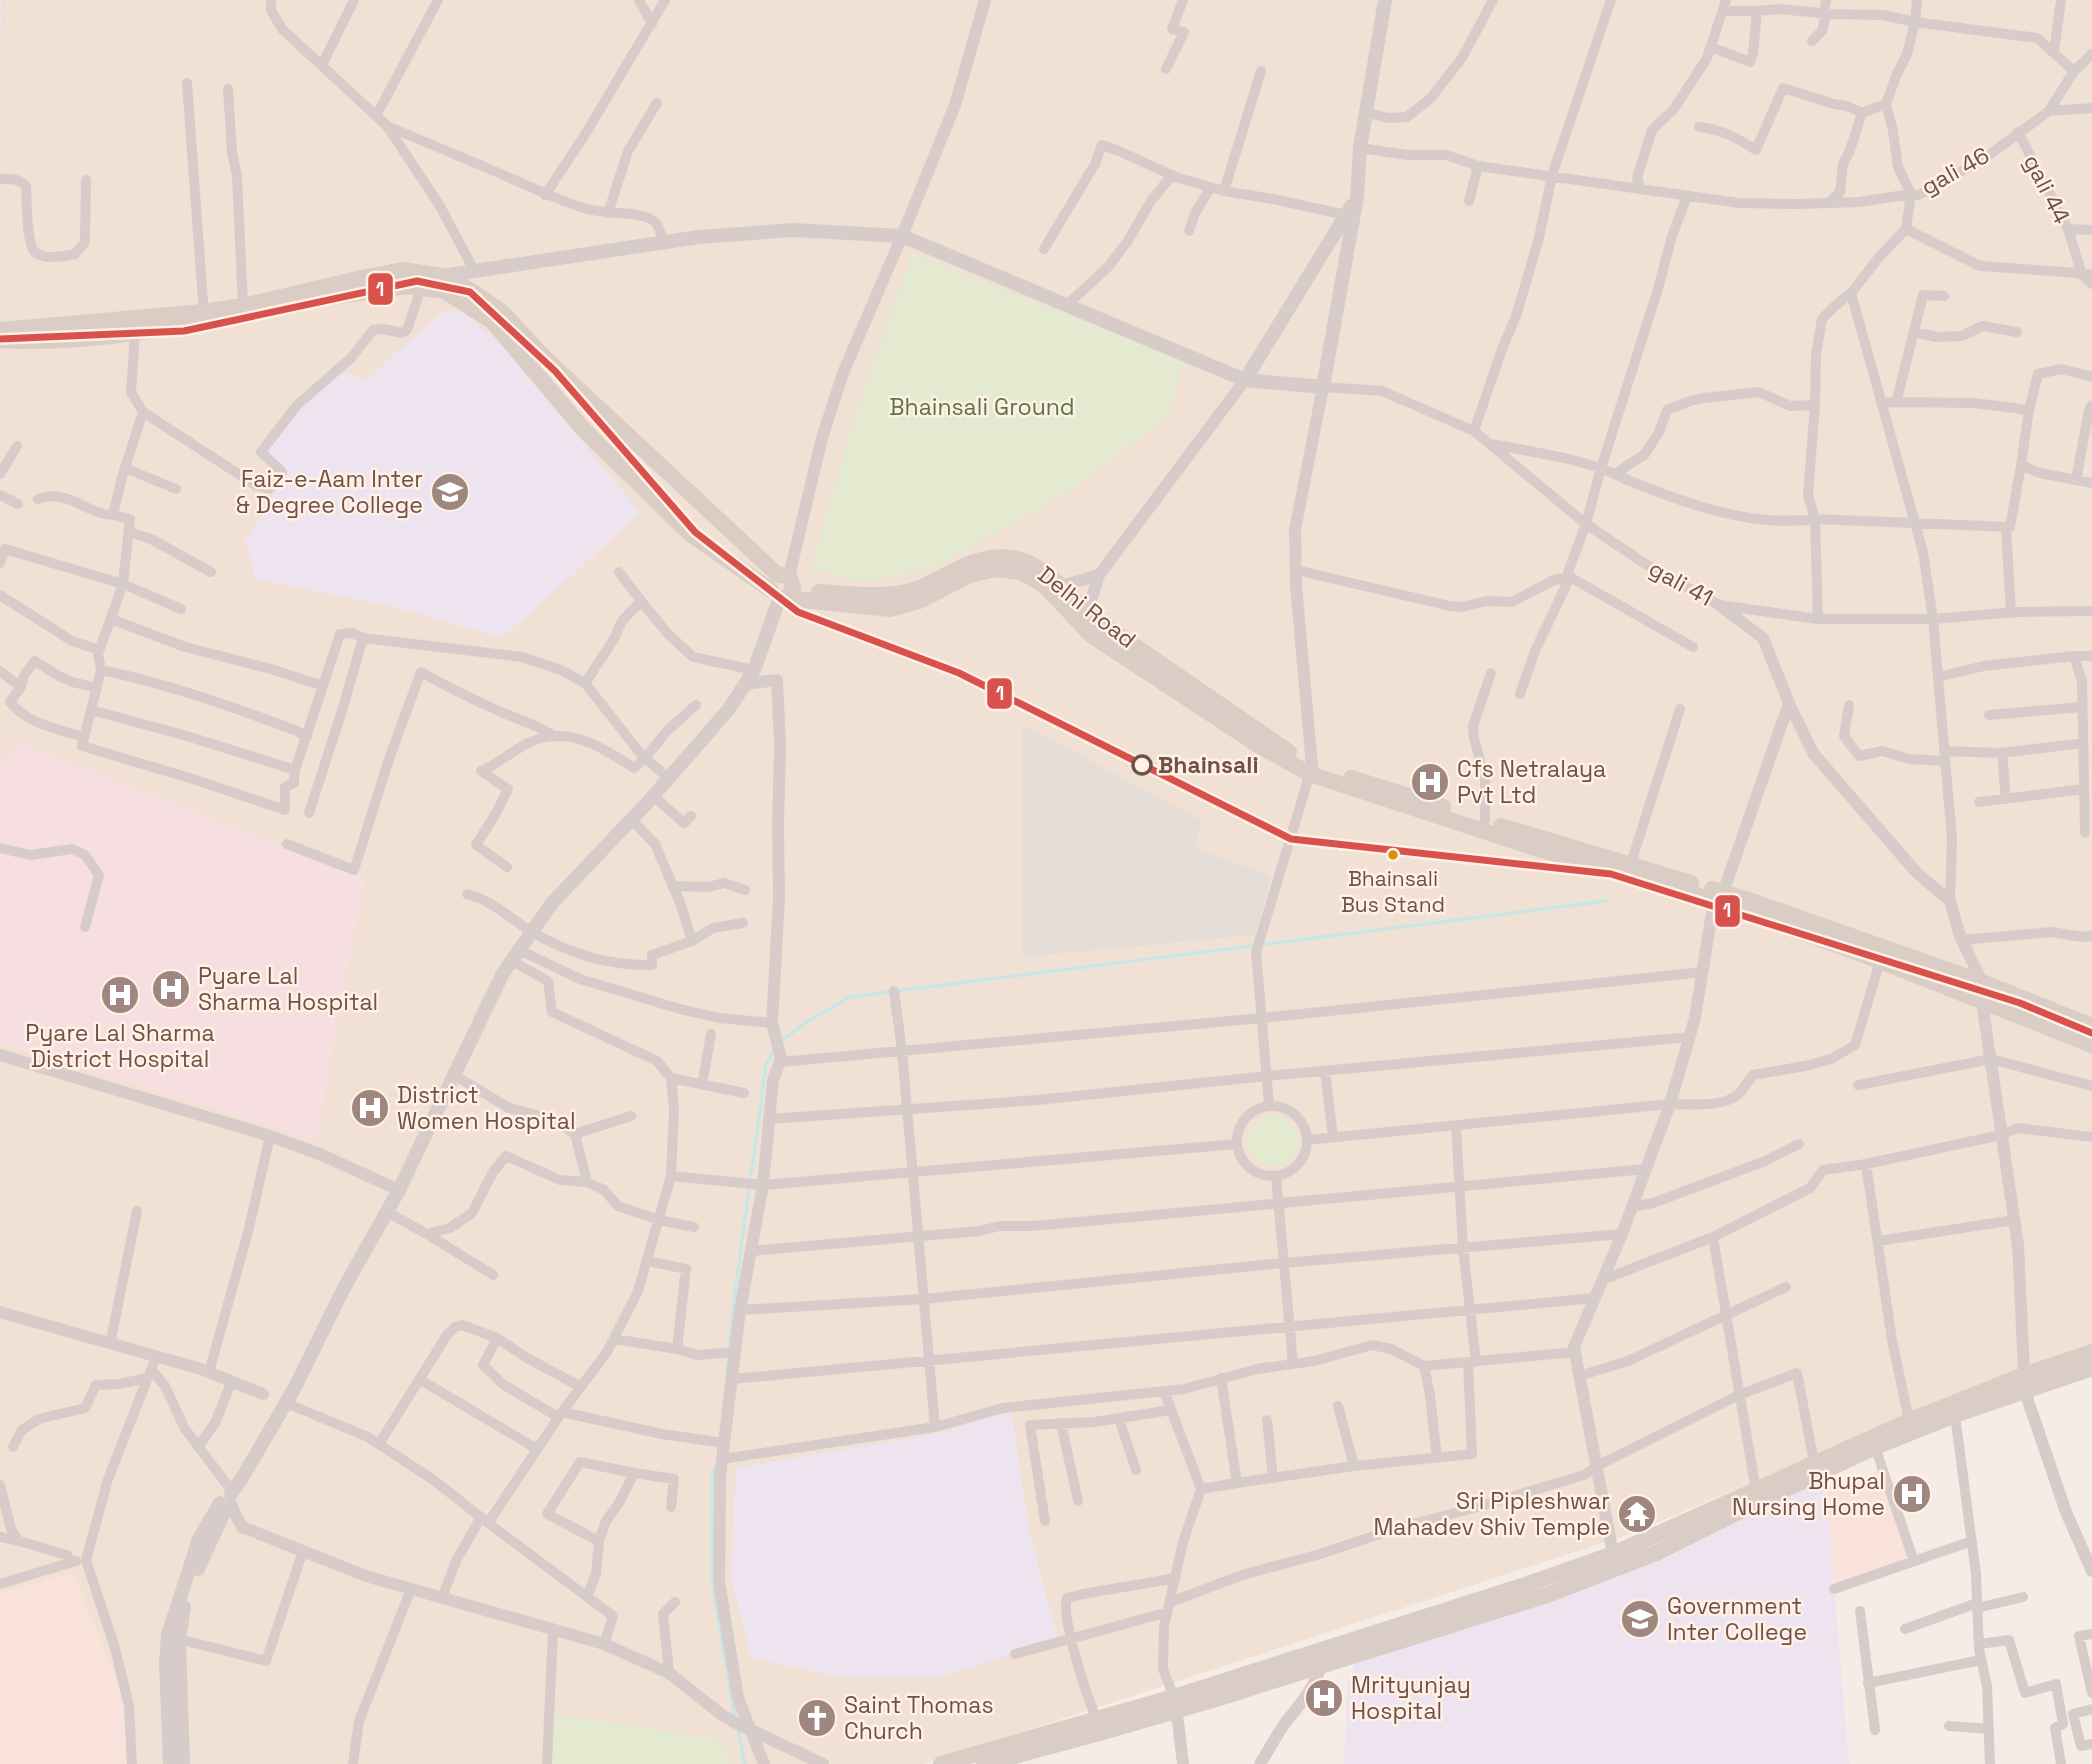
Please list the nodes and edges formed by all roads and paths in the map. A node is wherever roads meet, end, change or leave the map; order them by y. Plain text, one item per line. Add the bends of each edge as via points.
1 (271, 0) edge
2 (354, 0) edge
3 (438, 0) edge
4 (639, 0) edge
5 (665, 0) edge
6 (985, 0) edge
7 (1183, 0) edge
8 (1385, 0) edge
9 (1493, 0) edge
10 (1611, 0) edge
11 (1826, 0) edge
12 (1917, 0) edge
13 (2061, 0) edge
14 (1725, 5) edge
15 (1757, 11) junction
16 (1825, 14) junction
17 (1915, 22) junction
18 (652, 24) junction
19 (1812, 41) dead end
20 (1712, 47) junction
21 (2054, 52) junction
22 (2092, 54) edge
23 (322, 65) junction
24 (1166, 69) dead end
25 (1261, 71) dead end
26 (2074, 71) junction
27 (187, 83) dead end
28 (228, 89) dead end
29 (657, 103) dead end
30 (1886, 104) junction
31 (2092, 108) edge
32 (2049, 111) junction
33 (1366, 113) junction
34 (1863, 113) junction
35 (376, 116) junction
36 (387, 126) junction
37 (1699, 127) dead end
38 (2018, 132) junction
39 (1360, 148) junction
40 (1478, 166) junction
41 (1172, 175) junction
42 (1552, 175) junction
43 (0, 179) edge
44 (86, 180) dead end
45 (1210, 187) junction
46 (1641, 189) junction
47 (1224, 191) junction
48 (1911, 194) junction
49 (545, 195) junction
50 (1687, 196) junction
51 (1357, 197) junction
52 (1469, 201) dead end
53 (1829, 203) junction
54 (608, 213) junction
55 (1346, 215) junction
56 (1906, 229) junction
57 (2068, 229) junction
58 (2092, 230) edge
59 (1189, 231) dead end
60 (902, 236) junction
61 (663, 242) junction
62 (1044, 249) dead end
63 (475, 272) junction
64 (2087, 274) edge
65 (443, 284) junction
66 (2092, 284) edge
67 (421, 288) junction
68 (1851, 293) junction
69 (1944, 296) dead end
70 (1066, 305) junction
71 (243, 306) junction
72 (204, 317) junction
73 (0, 330) edge
74 (61, 332) junction
75 (1914, 332) junction
76 (2017, 332) dead end
77 (135, 333) junction
78 (0, 340) edge
79 (2092, 377) edge
80 (1245, 380) junction
81 (1323, 387) junction
82 (1881, 402) junction
83 (1896, 402) junction
84 (1815, 405) junction
85 (2092, 405) edge
86 (2029, 410) junction
87 (143, 412) junction
88 (1474, 430) junction
89 (1487, 443) junction
90 (17, 446) dead end
91 (2021, 466) junction
92 (125, 468) junction
93 (1601, 468) junction
94 (0, 474) edge
95 (1615, 474) junction
96 (2076, 480) junction
97 (2092, 483) edge
98 (176, 489) dead end
99 (0, 495) edge
100 (38, 499) dead end
101 (18, 505) dead end
102 (113, 515) junction
103 (1815, 519) junction
104 (1586, 524) junction
105 (1915, 524) junction
106 (2006, 527) junction
107 (129, 532) junction
108 (0, 563) edge
109 (1296, 570) junction
110 (211, 572) dead end
111 (619, 572) dead end
112 (1099, 575) junction
113 (1570, 577) junction
114 (123, 584) junction
115 (783, 587) junction
116 (1057, 590) junction
117 (0, 595) edge
118 (641, 601) junction
119 (1719, 605) junction
120 (181, 609) dead end
121 (2092, 611) edge
122 (2011, 613) junction
123 (1083, 617) junction
124 (111, 619) junction
125 (1818, 619) junction
126 (1933, 619) junction
127 (363, 638) junction
128 (1693, 648) dead end
129 (99, 650) junction
130 (2074, 656) junction
131 (2092, 656) edge
132 (102, 670) junction
133 (754, 670) junction
134 (0, 671) edge
135 (1491, 673) dead end
136 (1938, 677) junction
137 (586, 683) junction
138 (745, 684) junction
139 (323, 686) junction
140 (22, 687) junction
141 (97, 688) junction
142 (1520, 694) dead end
143 (1789, 703) junction
144 (696, 705) dead end
145 (1849, 705) dead end
146 (2082, 707) junction
147 (1680, 709) dead end
148 (91, 710) junction
149 (1989, 715) dead end
150 (552, 735) junction
151 (84, 737) junction
152 (307, 737) junction
153 (2083, 743) junction
154 (2002, 753) junction
155 (1945, 756) junction
156 (645, 758) junction
157 (295, 770) junction
158 (1311, 770) junction
159 (668, 778) junction
160 (2084, 789) junction
161 (653, 796) junction
162 (2006, 799) junction
163 (1979, 802) dead end
164 (309, 813) dead end
165 (691, 816) dead end
166 (631, 819) junction
167 (1485, 820) junction
168 (2085, 833) dead end
169 (287, 844) dead end
170 (0, 848) edge
171 (1631, 863) junction
172 (507, 867) dead end
173 (671, 886) junction
174 (745, 890) dead end
175 (467, 894) dead end
176 (1719, 896) junction
177 (1950, 901) junction
178 (743, 923) dead end
179 (85, 927) dead end
180 (532, 932) junction
181 (2092, 936) edge
182 (1961, 940) junction
183 (692, 941) junction
184 (515, 956) junction
185 (1880, 961) junction
186 (1703, 972) junction
187 (1982, 982) junction
188 (894, 991) dead end
189 (1982, 1002) junction
190 (1262, 1018) junction
191 (2092, 1026) edge
192 (773, 1029) junction
193 (711, 1034) dead end
194 (1690, 1037) junction
195 (2092, 1045) edge
196 (902, 1051) junction
197 (0, 1055) edge
198 (780, 1058) junction
199 (1991, 1059) junction
200 (1325, 1071) junction
201 (454, 1074) junction
202 (1267, 1076) junction
203 (671, 1078) junction
204 (702, 1085) junction
205 (1858, 1085) dead end
206 (2092, 1086) edge
207 (744, 1093) dead end
208 (1670, 1104) junction
209 (1269, 1105) junction
210 (907, 1108) junction
211 (632, 1116) dead end
212 (769, 1119) junction
213 (1455, 1125) junction
214 (575, 1134) junction
215 (2001, 1135) junction
216 (270, 1136) junction
217 (2092, 1136) edge
218 (1334, 1137) junction
219 (1307, 1140) junction
220 (1237, 1143) junction
221 (1799, 1144) dead end
222 (1866, 1164) junction
223 (1646, 1170) junction
224 (912, 1172) junction
225 (671, 1176) junction
226 (1276, 1176) junction
227 (587, 1182) junction
228 (763, 1185) junction
229 (1458, 1186) junction
230 (399, 1190) junction
231 (1278, 1204) junction
232 (1631, 1207) junction
233 (137, 1211) dead end
234 (387, 1212) junction
235 (659, 1220) junction
236 (2014, 1220) junction
237 (694, 1227) dead end
238 (428, 1234) junction
239 (1622, 1234) junction
240 (918, 1236) junction
241 (1713, 1237) junction
242 (1878, 1241) junction
243 (1463, 1248) junction
244 (751, 1251) junction
245 (647, 1261) junction
246 (1283, 1263) junction
247 (493, 1275) dead end
248 (1602, 1280) junction
249 (1786, 1287) dead end
250 (1595, 1298) junction
251 (924, 1299) junction
252 (1470, 1309) junction
253 (740, 1310) junction
254 (0, 1312) edge
255 (1726, 1315) junction
256 (1289, 1326) junction
257 (498, 1338) junction
258 (614, 1339) junction
259 (110, 1344) junction
260 (677, 1349) junction
261 (735, 1352) junction
262 (1575, 1352) junction
263 (2092, 1352) edge
264 (929, 1360) junction
265 (1472, 1363) junction
266 (1293, 1364) junction
267 (1424, 1366) junction
268 (151, 1368) junction
269 (2092, 1368) edge
270 (209, 1372) junction
271 (2024, 1374) junction
272 (1580, 1376) junction
273 (1221, 1378) junction
274 (419, 1379) junction
275 (732, 1379) junction
276 (230, 1381) junction
277 (581, 1387) junction
278 (1164, 1391) junction
279 (2025, 1392) junction
280 (263, 1394) dead end
281 (1740, 1395) junction
282 (286, 1403) junction
283 (1338, 1406) dead end
284 (1171, 1410) junction
285 (560, 1415) junction
286 (1955, 1415) junction
287 (1119, 1419) junction
288 (1267, 1420) dead end
289 (1060, 1423) junction
290 (936, 1427) junction
291 (1911, 1427) junction
292 (720, 1442) junction
293 (379, 1444) junction
294 (13, 1447) dead end
295 (198, 1447) junction
296 (1875, 1447) junction
297 (537, 1449) junction
298 (1437, 1458) junction
299 (722, 1459) junction
300 (1814, 1462) junction
301 (1354, 1466) junction
302 (1597, 1466) junction
303 (1136, 1470) dead end
304 (634, 1473) junction
305 (1273, 1478) junction
306 (1237, 1483) junction
307 (0, 1485) edge
308 (1201, 1489) junction
309 (1756, 1491) junction
310 (228, 1500) junction
311 (1078, 1502) dead end
312 (671, 1507) dead end
313 (484, 1520) junction
314 (1045, 1521) dead end
315 (0, 1537) edge
316 (19, 1541) junction
317 (600, 1541) junction
318 (1972, 1541) junction
319 (303, 1551) junction
320 (1613, 1554) junction
321 (86, 1560) junction
322 (71, 1561) junction
323 (1914, 1562) junction
324 (2092, 1571) edge
325 (1175, 1578) junction
326 (0, 1584) edge
327 (411, 1589) junction
328 (1834, 1589) dead end
329 (587, 1596) junction
330 (2023, 1597) dead end
331 (443, 1598) junction
332 (675, 1602) dead end
333 (1977, 1606) junction
334 (1169, 1607) junction
335 (1860, 1611) dead end
336 (1905, 1629) dead end
337 (553, 1630) junction
338 (2092, 1634) edge
339 (173, 1637) junction
340 (1071, 1638) junction
341 (604, 1644) junction
342 (1979, 1644) junction
343 (1015, 1654) dead end
344 (1320, 1658) junction
345 (1981, 1660) junction
346 (669, 1674) junction
347 (1868, 1683) junction
348 (2092, 1693) edge
349 (1173, 1704) junction
350 (2092, 1709) edge
351 (1097, 1719) junction
352 (1949, 1727) dead end
353 (1989, 1729) junction
354 (750, 1730) junction
355 (1875, 1730) dead end
356 (2092, 1744) edge
357 (760, 1760) edge
358 (132, 1764) edge
359 (170, 1764) edge
360 (183, 1764) edge
361 (354, 1764) edge
362 (547, 1764) edge
363 (823, 1764) edge
364 (941, 1764) edge
365 (984, 1764) edge
366 (1183, 1764) edge
367 (1260, 1764) edge
368 (1990, 1764) edge
369 (2061, 1764) edge

1 - 23 street via 271,10 282,29
2 - 23 street
3 - 35 street
4 - 18 street
5 - 18 street
6 - 60 street via 955,105
7 - 24 street via 1172,29 1184,32
8 - 33 main road
9 - 33 street via 1462,58 1430,99 1407,117
10 - 42 street
11 - 16 street
12 - 17 street
13 - 21 street
14 - 15 street
14 - 20 street
15 - 16 street
15 - 20 street via 1750,62
16 - 17 street via 1883,15
16 - 19 street via 1822,32
17 - 21 street via 2037,38
17 - 30 street via 1908,54
18 - 49 street
20 - 46 street via 1674,109 1652,130 1637,178
21 - 26 street
22 - 26 street
23 - 35 street
25 - 47 street
26 - 32 street
27 - 72 street
28 - 71 street
29 - 54 street via 628,151
30 - 34 street
30 - 48 street via 1898,167
31 - 32 street
32 - 38 street, gali 46
33 - 39 main road
34 - 37 street via 1783,88 1756,150 1717,129
34 - 53 street via 1843,164 1840,191
35 - 36 street
36 - 49 street
36 - 63 street via 440,206
38 - 48 street, gali 46 via 1974,164 1919,195
38 - 57 street, gali 44
39 - 40 street via 1446,155
39 - 51 main road
40 - 42 street
40 - 52 street
41 - 45 street
41 - 62 street via 1102,145
41 - 70 street via 1108,267
42 - 46 street
42 - 88 street via 1516,316
43 - 44 street via 16,180 26,187 34,252 58,257 75,254 85,242
45 - 47 street
45 - 59 street
46 - 50 street
47 - 55 street
48 - 53 street
48 - 56 street, gali 46
49 - 54 street
50 - 53 street via 1739,203
50 - 93 street
51 - 55 main road
51 - 81 main road
54 - 61 street via 652,220
55 - 80 main road
56 - 64 street via 1980,267
56 - 68 street
57 - 58 street
57 - 64 street, gali 44
60 - 61 main road via 793,230
60 - 70 main road
60 - 115 street via 843,373
61 - 63 main road
63 - 65 main road
64 - 66 street
65 - 67 main road
65 - 71 main road via 403,270
65 - 115 main road via 492,321 582,428 690,534
65 - 115 main road via 470,290 501,311 544,358
67 - 72 main road via 407,286
67 - 87 street via 407,330 373,330 351,358 298,405 261,452 282,472 269,489 257,486
68 - 82 street
68 - 84 street via 1822,319
69 - 75 street via 1923,295
70 - 80 main road
71 - 72 main road
72 - 74 main road
72 - 77 main road
73 - 74 main road
74 - 77 main road
74 - 78 main road via 22,342
75 - 76 street via 1962,336 1982,326
75 - 83 street
77 - 87 street via 131,392
79 - 86 street via 2061,369 2039,374
80 - 81 main road
80 - 112 street
81 - 88 street, gali 41 via 1382,391
81 - 109 street via 1295,530
82 - 83 street
82 - 105 street
83 - 86 street via 1974,403
84 - 95 street via 1790,406 1759,392 1689,401 1667,410 1645,454
84 - 103 street via 1808,495
85 - 96 street
86 - 91 street
87 - 92 street
88 - 89 street, gali 41
89 - 93 street
89 - 104 street, gali 41
90 - 94 street
91 - 96 street
91 - 106 street via 2010,527
92 - 98 street
92 - 102 street
93 - 95 street
93 - 104 street
95 - 103 street via 1717,513 1792,523
96 - 97 street
99 - 101 street
100 - 102 street via 52,494
102 - 107 street via 131,519
103 - 105 street
103 - 125 street
104 - 113 street
104 - 119 street, gali 41
105 - 106 street
105 - 126 street
106 - 122 street
107 - 110 street via 152,539
107 - 114 street
108 - 114 street via 5,549
109 - 113 street via 1462,607 1512,602 1554,580
109 - 158 street
111 - 118 street
112 - 116 street
112 - 123 street
113 - 128 street
113 - 142 street
114 - 120 street
114 - 124 street
115 - 116 main road, Delhi Road via 803,600 890,609 929,597 970,575 996,569 1021,572
115 - 133 main road
116 - 123 main road, Delhi Road
117 - 129 street via 72,641
118 - 133 street via 692,657
118 - 137 street via 622,621
119 - 125 street, gali 41
119 - 143 street via 1763,638
121 - 122 street, gali 41
122 - 126 street, gali 41
123 - 158 main road, Delhi Road
124 - 129 street
124 - 139 street via 185,647
125 - 126 street, gali 41
126 - 136 street
127 - 137 street via 522,657
127 - 139 street via 340,634
127 - 164 street
129 - 132 street
130 - 131 street
130 - 136 street via 1984,666
130 - 146 street via 2082,681
132 - 141 street
132 - 152 street via 220,702
133 - 138 main road
134 - 140 street
135 - 167 street via 1474,726 1485,779
136 - 155 street
137 - 156 street
138 - 159 main road
138 - 192 street via 777,680 779,899
139 - 152 street
140 - 141 street via 24,675 35,661 59,676
140 - 151 street via 10,702 18,713
141 - 148 street
143 - 176 street
143 - 177 street via 1813,753 1916,872
144 - 156 street
145 - 155 street via 1844,736 1859,755 1882,751 1909,760
146 - 149 street
146 - 153 street
147 - 171 street
148 - 151 street
148 - 157 street
150 - 156 street via 579,738 634,768
150 - 169 street via 421,672 354,870
150 - 172 street via 528,743 481,771 508,789 476,845
151 - 157 street via 82,746 285,810 285,788 294,783
152 - 157 street
153 - 154 street
153 - 160 street
154 - 155 street
154 - 162 street
155 - 177 street via 1952,839
156 - 159 street
158 - 167 main road
158 - 176 main road via 1532,847
158 - 190 street via 1256,952
159 - 161 main road
160 - 162 street
160 - 168 street
161 - 165 street via 684,823
161 - 166 main road
162 - 163 street
166 - 173 street via 655,844
166 - 180 main road via 552,903
167 - 171 main road
170 - 179 street via 30,855 72,849 85,855 99,875
171 - 176 main road
173 - 174 street via 724,883
173 - 183 street
175 - 180 street via 482,898
176 - 185 main road
176 - 186 street
176 - 187 main road via 1752,901
177 - 182 street
178 - 183 street via 713,928
180 - 183 street via 569,950 629,965 652,965 652,956
180 - 184 main road
181 - 182 street via 2051,932
182 - 187 street
184 - 192 street via 680,1009
184 - 201 main road
184 - 203 street via 548,981 552,1012 657,1061
185 - 189 main road
185 - 208 street via 1855,1045 1830,1059 1753,1075 1737,1096 1723,1101
186 - 190 street
186 - 194 street
187 - 189 street
187 - 191 main road
188 - 196 street
189 - 195 main road
189 - 199 street
190 - 196 street
190 - 202 street
192 - 198 street
193 - 204 street
194 - 200 street
194 - 208 street
196 - 198 street
196 - 210 street
197 - 216 street
198 - 212 street
199 - 205 street
199 - 206 street
199 - 215 street
200 - 202 street
200 - 218 street
201 - 214 street via 509,1108 552,1119
201 - 230 main road
202 - 209 street
202 - 210 street via 1038,1100
203 - 204 street
203 - 225 street
204 - 207 street
208 - 213 street
208 - 223 street
209 - 219 street via 1295,1115
209 - 220 street via 1245,1118
210 - 212 street
210 - 224 street
211 - 214 street
212 - 228 street
213 - 218 street
213 - 229 street
214 - 227 street
215 - 217 street via 2018,1128
215 - 222 street
215 - 236 street
216 - 230 street
216 - 270 street
218 - 219 street
219 - 226 street via 1298,1164
220 - 224 street
220 - 226 street via 1250,1168
221 - 232 street via 1765,1161
222 - 241 street via 1822,1170 1810,1188
222 - 242 street
223 - 229 street
223 - 232 street
224 - 228 street
224 - 240 street
225 - 228 street
225 - 235 street
226 - 231 street
227 - 235 street via 604,1190 618,1206
227 - 238 street via 560,1180 506,1156 472,1213 450,1228
228 - 244 street
229 - 231 street
229 - 243 street
230 - 234 main road
231 - 240 street
231 - 246 street
232 - 239 street
233 - 259 street
234 - 238 street
234 - 282 main road
235 - 237 street
235 - 245 street
236 - 242 street
236 - 271 street
238 - 247 street
239 - 243 street
239 - 248 street
240 - 244 street
240 - 251 street
241 - 248 street
241 - 255 street
242 - 291 street via 1892,1340
243 - 246 street
243 - 252 street
244 - 253 street
245 - 258 street
245 - 260 street via 686,1269
246 - 251 street
246 - 256 street
248 - 250 street
249 - 255 street
250 - 252 street
250 - 262 street
251 - 253 street
251 - 264 street
252 - 256 street
252 - 265 street
253 - 261 street
254 - 259 street
255 - 272 street via 1628,1361
255 - 281 street
256 - 264 street
256 - 266 street
257 - 274 street via 455,1326
257 - 277 street
257 - 285 street via 483,1365 504,1385
258 - 260 street
258 - 277 street
259 - 268 street
260 - 261 street via 697,1354
261 - 275 street
262 - 265 street
262 - 272 street
263 - 271 main road
264 - 275 street
264 - 290 street
265 - 267 street
265 - 298 street via 1472,1454
266 - 267 street via 1372,1345
266 - 273 street
267 - 298 street
268 - 270 street
268 - 294 street via 119,1384 96,1385 85,1408 39,1419 22,1430
268 - 295 street
268 - 321 street via 108,1479
269 - 279 main road
270 - 276 street
271 - 279 street
271 - 291 main road
272 - 302 street
273 - 278 street
273 - 306 street
274 - 293 street
274 - 297 street
275 - 292 street
276 - 280 street
276 - 295 street via 215,1423
277 - 285 street
278 - 284 street
278 - 290 street via 1003,1408
279 - 286 main road
279 - 324 street via 2066,1512
281 - 300 street via 1797,1373
281 - 302 street
281 - 309 street
282 - 293 street
282 - 310 main road
283 - 301 street
284 - 287 street
284 - 308 street
285 - 292 street
285 - 297 street
286 - 291 main road
286 - 318 street
287 - 289 street
287 - 303 street
288 - 305 street
289 - 311 street
289 - 314 street via 1030,1425
290 - 299 street
291 - 296 main road
291 - 300 main road
292 - 299 street
293 - 313 street
295 - 310 street
296 - 323 street
296 - 344 main road via 1657,1553 1547,1595 1386,1644
297 - 313 street
298 - 301 street
299 - 354 street via 719,1582 738,1698
300 - 309 main road
301 - 305 street
302 - 320 street
302 - 334 street via 1584,1475 1242,1575
304 - 312 street via 674,1479
304 - 317 street via 606,1521
304 - 317 street via 580,1462 547,1514
305 - 306 street
306 - 308 street
307 - 316 street via 11,1529
308 - 325 street
309 - 320 main road
310 - 319 street via 242,1527
310 - 339 main road
313 - 329 street
313 - 331 street via 456,1561
315 - 316 street
316 - 322 street via 67,1555
317 - 329 street via 596,1574
318 - 323 street
318 - 333 street
319 - 327 street
319 - 339 street via 266,1661
320 - 344 main road
321 - 322 street
321 - 358 street via 129,1706
322 - 326 street
323 - 328 street
325 - 334 street
325 - 340 street via 1068,1598 1065,1609
327 - 331 street
327 - 361 street via 359,1721
329 - 341 street via 613,1616
330 - 333 street
331 - 337 street
332 - 346 street via 663,1614
333 - 336 street
333 - 342 street
334 - 340 street
334 - 349 street via 1163,1669
335 - 347 street
337 - 341 street
337 - 362 street
338 - 348 street via 2079,1636
339 - 359 main road via 166,1664
339 - 360 main road
340 - 343 street
340 - 351 street
341 - 346 street
342 - 345 street
342 - 369 street via 2009,1640 2025,1693 2056,1684 2063,1724 2055,1728
344 - 349 main road
344 - 367 street via 1310,1690
345 - 347 street
345 - 353 street
346 - 354 street
347 - 355 street
349 - 351 main road
349 - 365 main road via 1103,1732
349 - 366 street
350 - 356 street via 2073,1714 2081,1746
351 - 364 main road
352 - 353 street
353 - 368 street
354 - 357 street
354 - 363 street

